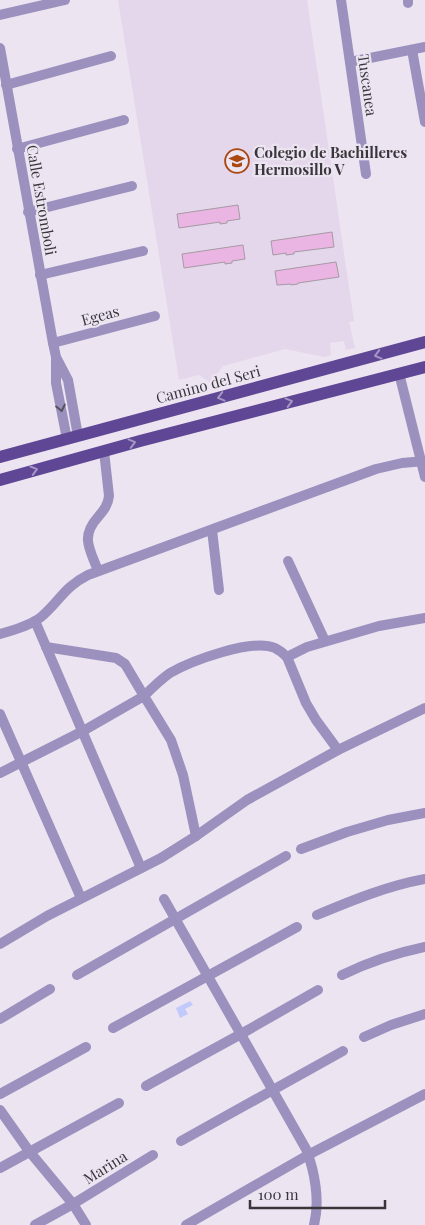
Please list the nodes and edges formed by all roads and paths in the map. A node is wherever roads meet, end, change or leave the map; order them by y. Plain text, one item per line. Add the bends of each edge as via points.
1 (65, 0) edge
2 (340, 0) edge
3 (0, 14) edge
4 (0, 48) edge
5 (425, 48) edge
6 (412, 50) junction
7 (111, 56) dead end
8 (350, 62) junction
9 (6, 85) junction
10 (124, 120) dead end
11 (425, 122) edge
12 (17, 149) junction
13 (366, 174) dead end
14 (132, 186) dead end
15 (28, 212) junction
16 (143, 251) dead end
17 (40, 275) junction
18 (155, 316) dead end
19 (425, 342) edge
20 (53, 343) junction
21 (56, 357) junction
22 (425, 366) edge
23 (399, 373) junction
24 (68, 380) junction
25 (56, 383) junction
26 (73, 438) junction
27 (104, 451) junction
28 (0, 457) edge
29 (423, 461) edge
30 (425, 477) edge
31 (0, 480) edge
32 (212, 530) junction
33 (288, 561) dead end
34 (98, 571) junction
35 (219, 590) dead end
36 (425, 618) edge
37 (35, 621) junction
38 (0, 634) edge
39 (324, 642) junction
40 (46, 647) junction
41 (287, 657) junction
42 (144, 696) junction
43 (425, 708) edge
44 (0, 714) edge
45 (83, 732) junction
46 (338, 750) junction
47 (21, 764) junction
48 (0, 774) edge
49 (425, 813) edge
50 (196, 836) junction
51 (301, 849) dead end
52 (286, 856) dead end
53 (141, 868) junction
54 (425, 878) edge
55 (81, 898) junction
56 (164, 899) dead end
57 (317, 915) dead end
58 (176, 919) junction
59 (297, 927) dead end
60 (0, 944) edge
61 (425, 947) edge
62 (77, 975) dead end
63 (342, 975) dead end
64 (209, 976) junction
65 (50, 990) dead end
66 (318, 990) dead end
67 (425, 1014) edge
68 (0, 1019) edge
69 (113, 1028) dead end
70 (242, 1034) junction
71 (364, 1037) dead end
72 (86, 1047) dead end
73 (343, 1051) dead end
74 (146, 1086) dead end
75 (273, 1090) junction
76 (0, 1094) edge
77 (425, 1094) edge
78 (119, 1103) dead end
79 (0, 1110) edge
80 (181, 1141) dead end
81 (29, 1151) junction
82 (153, 1156) dead end
83 (308, 1156) junction
84 (0, 1168) edge
85 (73, 1204) junction
86 (35, 1225) edge
87 (86, 1225) edge
88 (186, 1225) edge
89 (314, 1225) edge

1 - 3 street
2 - 8 street, Tuscanea
4 - 9 street, Calle Estromboli
5 - 6 street
6 - 8 street
6 - 11 street
7 - 9 street
8 - 13 street, Tuscanea
9 - 12 street, Calle Estromboli
10 - 12 street
12 - 15 street, Calle Estromboli
14 - 15 street
15 - 17 street, Calle Estromboli
16 - 17 street
17 - 20 street, Calle Estromboli
18 - 20 street, Egeas
19 -> 26 main road, Camino del Seri
20 - 21 street, Calle Estromboli
21 - 24 street
21 - 25 street
22 - 23 main road
27 -> 23 main road
23 - 29 street
24 - 25 street
24 - 26 street
25 -> 26 street
26 - 28 main road, Camino del Seri
31 -> 27 main road
27 - 34 street via 108,503 87,534
29 - 30 street
29 - 32 street via 376,469
32 - 34 street
32 - 35 street
33 - 39 street
34 - 37 street via 79,580
36 - 39 street via 379,626
37 - 38 street
37 - 40 street
39 - 41 street
40 - 42 street via 116,658 125,664
40 - 45 street
41 - 42 street via 274,648 264,646 216,653 169,674
41 - 46 street via 309,709
42 - 45 street
42 - 50 street via 172,740
43 - 46 street
44 - 47 street
45 - 47 street
45 - 53 street
46 - 50 street via 247,800
47 - 48 street
47 - 55 street
49 - 51 street via 380,822
50 - 53 street
52 - 58 street
53 - 55 street
54 - 57 street via 363,895
55 - 60 street
56 - 58 street
58 - 62 street
58 - 64 street
59 - 64 street
61 - 63 street via 370,962
64 - 69 street
64 - 70 street
65 - 68 street
66 - 70 street
67 - 71 street
70 - 74 street
70 - 75 street
72 - 76 street
73 - 75 street
75 - 80 street
75 - 83 street
77 - 83 street
78 - 81 street
79 - 81 street
81 - 84 street
81 - 85 street
82 - 85 street, Marina
83 - 88 street
83 - 89 street via 315,1183
85 - 86 street, Marina
85 - 87 street

